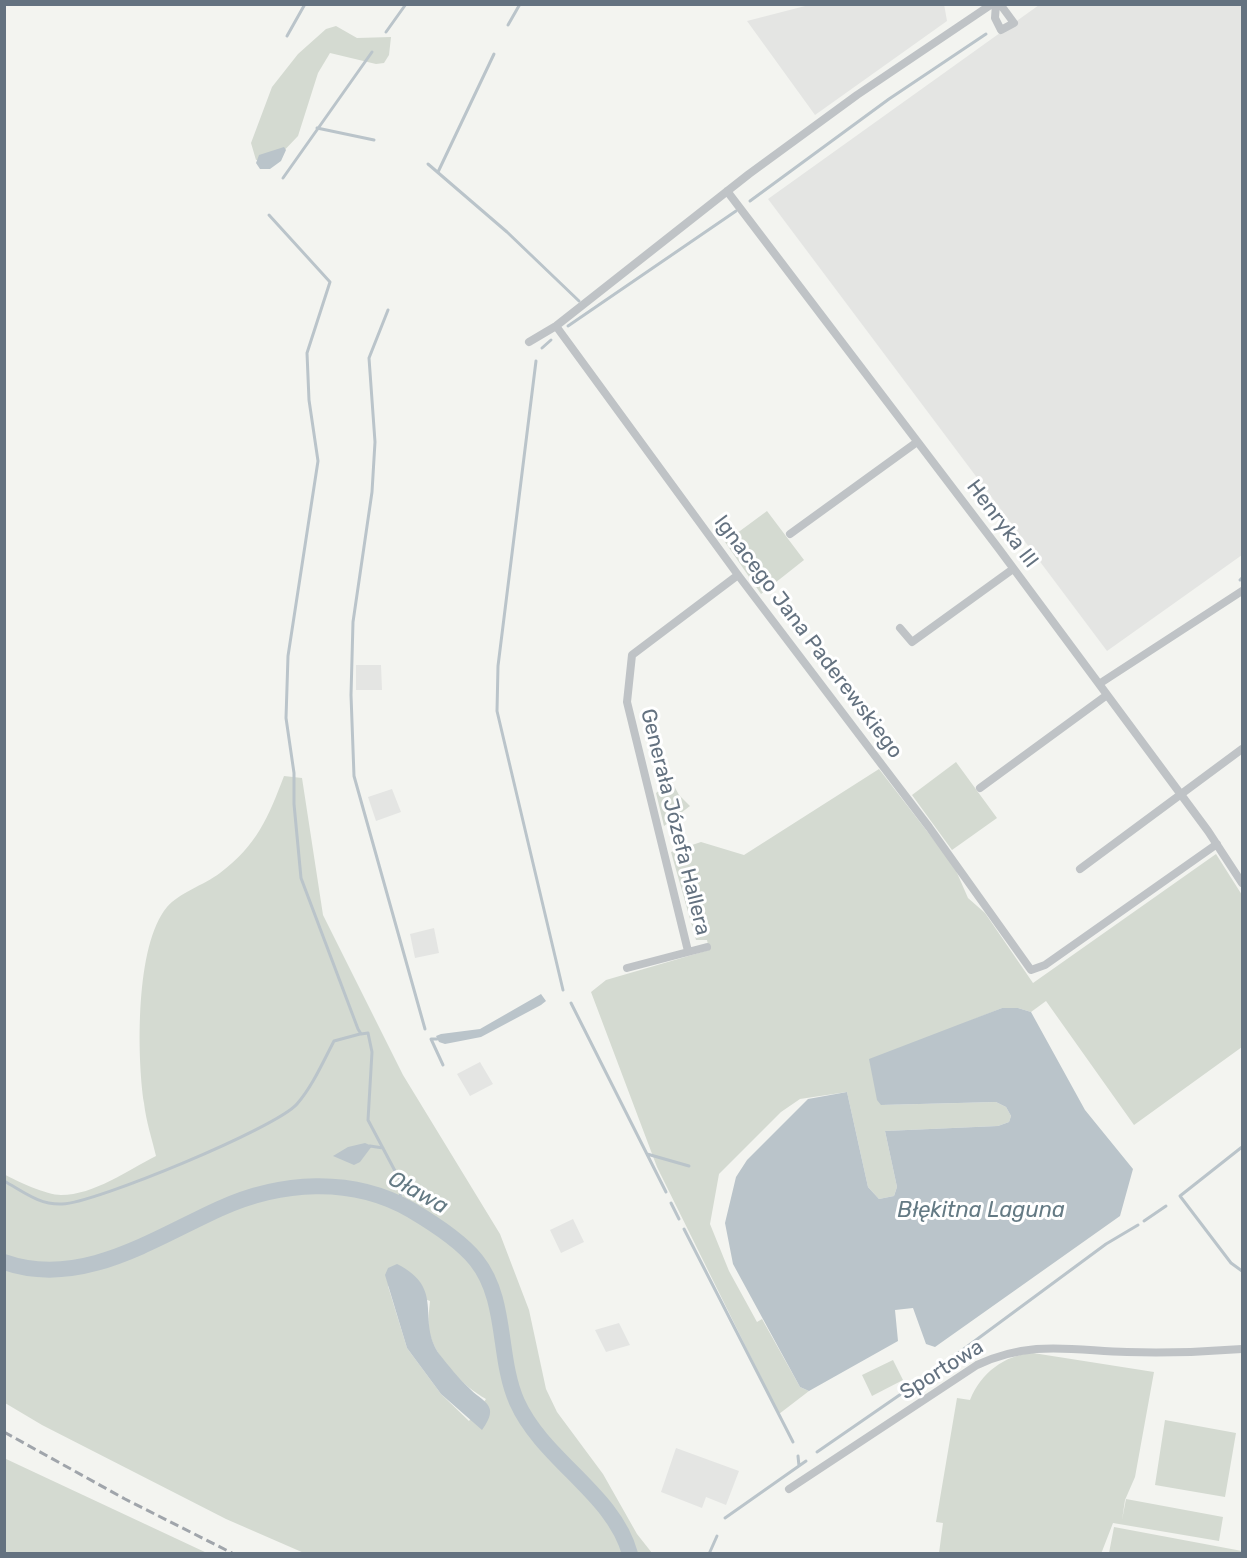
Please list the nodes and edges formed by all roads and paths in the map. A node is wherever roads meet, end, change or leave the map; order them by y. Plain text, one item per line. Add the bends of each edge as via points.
1 (996, 4) edge
2 (727, 191) junction
3 (556, 326) junction
4 (529, 342) dead end
5 (917, 442) junction
6 (790, 534) dead end
7 (1013, 569) junction
8 (738, 575) junction
9 (1242, 591) edge
10 (900, 628) dead end
11 (1099, 684) junction
12 (1107, 695) junction
13 (1242, 749) edge
14 (980, 788) dead end
15 (1181, 794) junction
16 (1217, 844) junction
17 (1080, 869) dead end
18 (1242, 881) edge
19 (708, 947) dead end
20 (688, 951) junction
21 (627, 968) dead end
22 (1242, 1349) edge
23 (789, 1489) dead end

1 - 2 street via 857,95
2 - 3 street
2 - 5 street, Henryka III
3 - 4 street
3 - 8 street, Ignacego Jana Paderewskiego
5 - 6 street
5 - 7 street, Henryka III
7 - 10 street via 912,642
7 - 11 street, Henryka III
8 - 16 street, Ignacego Jana Paderewskiego via 929,827 1030,970 1046,965
8 - 20 street, Generała Józefa Hallera via 632,655 627,702
9 - 11 street
11 - 12 street, Henryka III
12 - 14 street
12 - 15 street, Henryka III
13 - 15 street
15 - 16 street, Henryka III
15 - 17 street
16 - 18 street, Henryka III
19 - 20 street
20 - 21 street
22 - 23 street, Sportowa via 1129,1352 1046,1347 999,1356 977,1365

